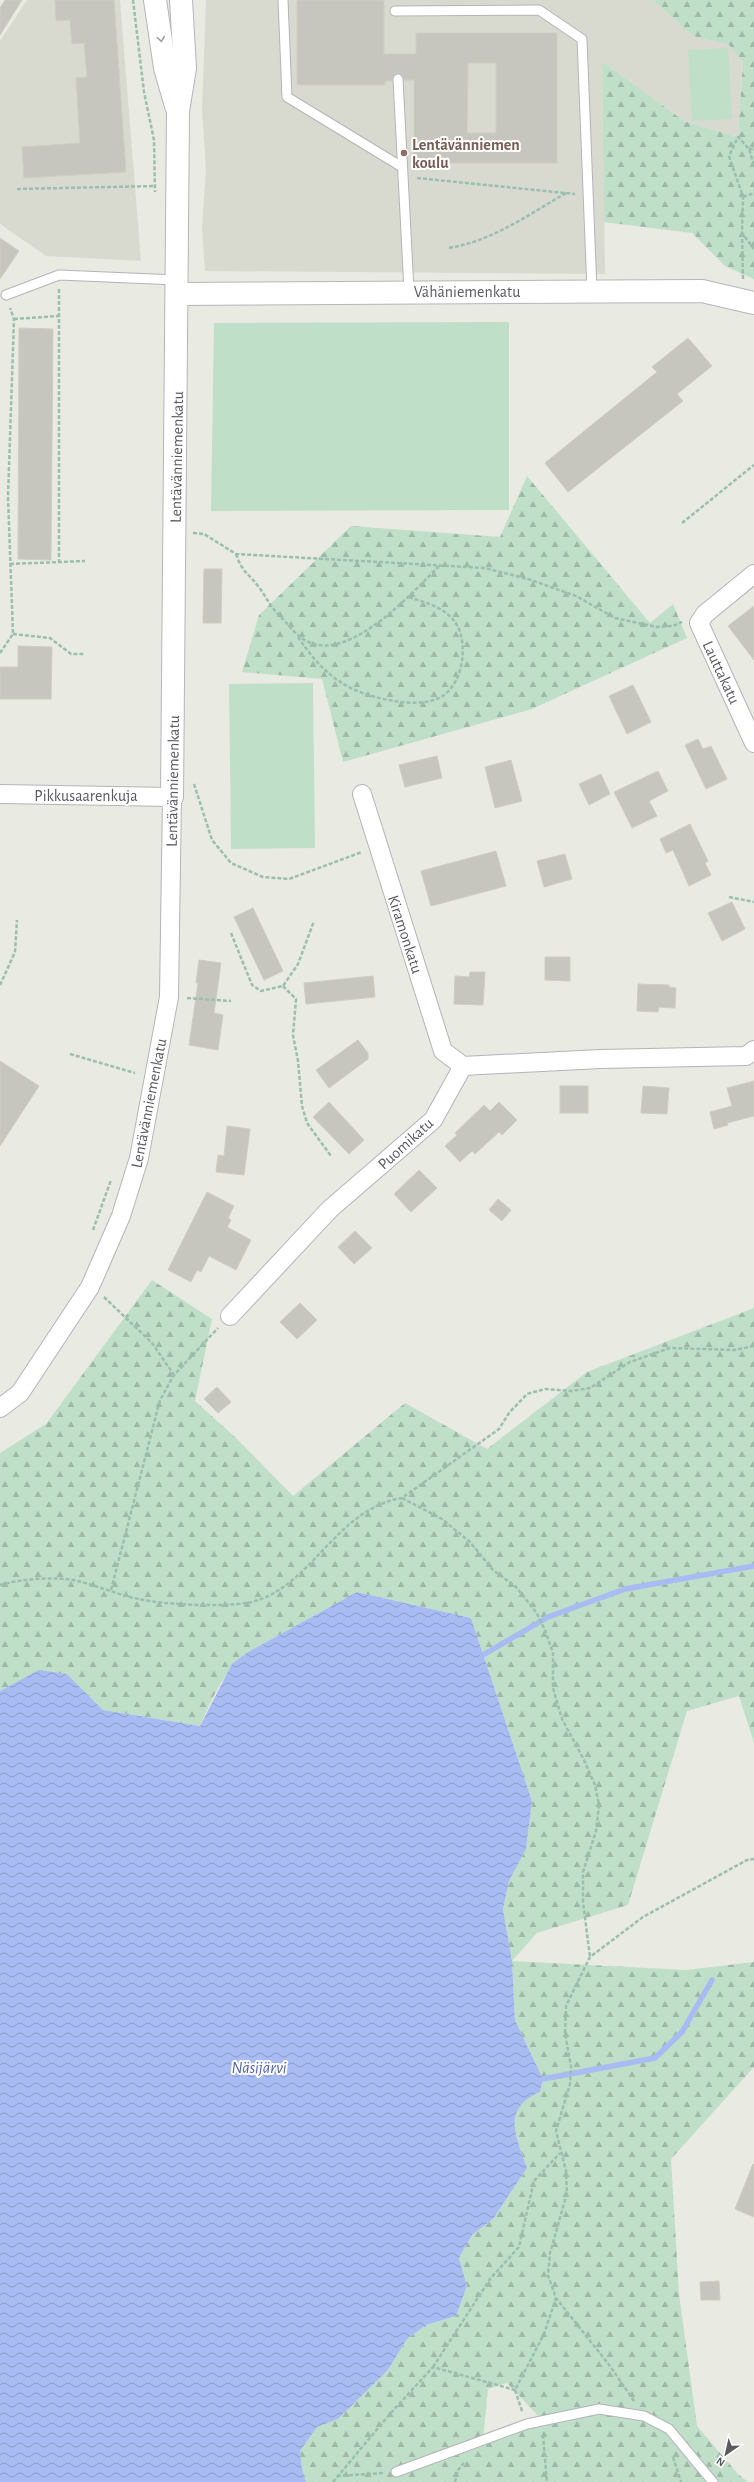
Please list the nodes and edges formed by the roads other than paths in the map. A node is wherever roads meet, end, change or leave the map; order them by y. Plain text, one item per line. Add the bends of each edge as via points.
1 (155, 0) edge
2 (181, 0) edge
3 (284, 0) edge
4 (395, 11) dead end
5 (398, 79) dead end
6 (178, 111) junction
7 (402, 167) junction
8 (178, 287) junction
9 (409, 291) junction
10 (592, 291) junction
11 (6, 295) road end
12 (749, 295) edge
13 (754, 574) edge
14 (754, 743) edge
15 (172, 788) junction
16 (0, 794) edge
17 (362, 794) dead end
18 (754, 1050) edge
19 (463, 1066) junction
20 (230, 1316) road end
21 (0, 1408) edge
22 (396, 2472) road end
23 (713, 2482) edge

1 -> 6 street, Lentävänniemenkatu via 165,68
2 - 6 street, Lentävänniemenkatu via 185,68
3 - 7 lane via 287,97
4 - 10 lane via 539,10 582,39
5 - 7 lane
6 - 8 street, Lentävänniemenkatu
7 - 9 lane
8 - 9 street, Vähäniemenkatu
8 - 11 lane via 59,275
8 - 15 street, Lentävänniemenkatu
9 - 10 street, Vähäniemenkatu
10 - 12 street, Vähäniemenkatu via 702,291
13 - 14 street, Lauttakatu via 704,614 699,623
15 - 16 street, Pikkusaarenkuja
15 - 21 street, Lentävänniemenkatu via 169,997 139,1158 121,1216 90,1287 20,1393
17 - 19 street, Kiramonkatu via 443,1051
18 - 19 street via 746,1056 600,1059
19 - 20 street, Puomikatu via 433,1120 330,1209
22 - 23 lane via 527,2424 599,2409 644,2416 669,2429

